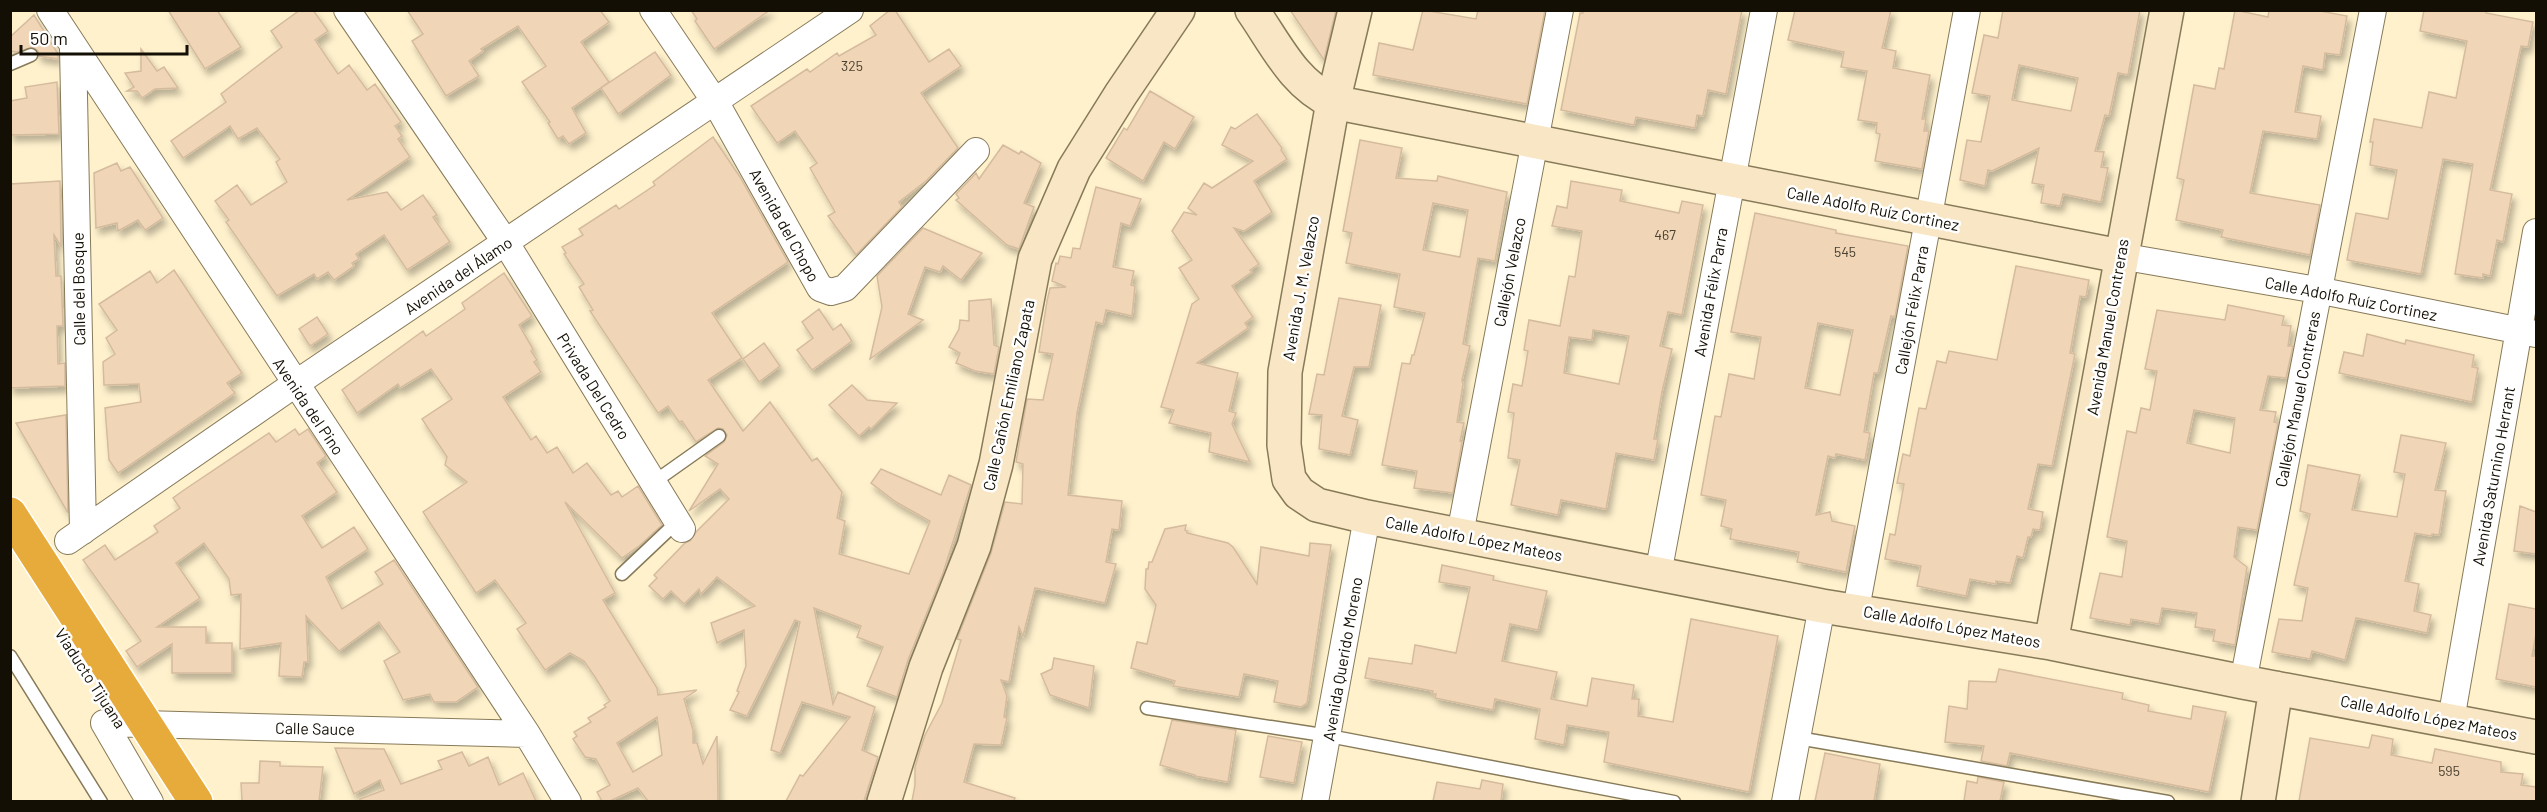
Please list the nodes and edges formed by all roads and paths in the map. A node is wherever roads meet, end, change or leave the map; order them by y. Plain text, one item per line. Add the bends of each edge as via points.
1 (50, 10) edge
2 (347, 10) edge
3 (653, 10) edge
4 (850, 10) edge
5 (1178, 10) edge
6 (1252, 10) edge
7 (1355, 10) edge
8 (1560, 10) edge
9 (1764, 10) edge
10 (1967, 10) edge
11 (2167, 10) edge
12 (2373, 10) edge
13 (64, 43) junction
14 (31, 55) dead end
15 (10, 64) edge
16 (1333, 102) junction
17 (716, 103) junction
18 (1534, 142) junction
19 (976, 151) dead end
20 (1731, 180) junction
21 (1927, 220) junction
22 (2536, 232) edge
23 (506, 243) junction
24 (2120, 256) junction
25 (2317, 290) junction
26 (2527, 332) edge
27 (295, 384) junction
28 (719, 436) dead end
29 (654, 482) junction
30 (10, 491) edge
31 (1367, 517) junction
32 (679, 525) joint
33 (14, 534) edge
34 (1460, 534) junction
35 (75, 536) joint
36 (622, 574) dead end
37 (1658, 574) junction
38 (1822, 606) junction
39 (1856, 609) junction
40 (86, 633) junction
41 (2051, 643) junction
42 (10, 656) edge
43 (2243, 682) junction
44 (2276, 688) junction
45 (1147, 708) dead end
46 (2451, 720) junction
47 (527, 734) junction
48 (1329, 736) junction
49 (2536, 737) edge
50 (1798, 738) junction
51 (101, 801) edge
52 (150, 801) edge
53 (172, 801) edge
54 (196, 801) edge
55 (568, 801) edge
56 (884, 801) edge
57 (1316, 801) edge
58 (1674, 801) edge
59 (1785, 801) edge
60 (2168, 801) edge
61 (2258, 801) edge

1 - 13 street, Avenida del Pino
2 - 23 street, Privada Del Cedro
3 - 17 street, Avenida del Chopo
4 - 17 street, Avenida del Álamo
5 - 56 street, Calle Cañón Emiliano Zapata via 1074,169 1035,259 996,464 974,546 926,667
6 - 16 street, Calle Adolfo Ruíz Cortinez via 1296,75 1314,93
7 - 16 street, Avenida J. M. Velazco
8 - 18 street, Callejón Velazco
9 - 20 street, Avenida Félix Parra
10 - 21 street, Callejón Félix Parra
11 - 24 street, Avenida Manuel Contreras
12 - 25 street, Callejón Manuel Contreras
13 - 27 street, Avenida del Pino
13 - 35 street, Calle del Bosque
14 - 15 lane
16 - 18 street, Calle Adolfo Ruíz Cortinez
16 - 31 street, Avenida J. M. Velazco via 1286,372 1284,458 1289,478 1299,494 1317,504
17 - 19 street, Avenida del Chopo via 820,288 831,292 845,288
17 - 23 street, Avenida del Álamo
18 - 20 street, Calle Adolfo Ruíz Cortinez
18 - 34 street, Callejón Velazco
20 - 21 street, Calle Adolfo Ruíz Cortinez
20 - 37 street, Avenida Félix Parra
21 - 24 street, Calle Adolfo Ruíz Cortinez
21 - 39 street, Callejón Félix Parra
22 - 26 street, Avenida Saturnino Herrant
23 - 27 street, Avenida del Álamo
23 - 29 street, Privada Del Cedro
24 - 25 street, Calle Adolfo Ruíz Cortinez
24 - 41 street, Avenida Manuel Contreras
25 - 26 street, Calle Adolfo Ruíz Cortinez
25 - 43 street, Callejón Manuel Contreras
26 - 46 street, Avenida Saturnino Herrant
27 - 35 street, Avenida del Álamo
27 - 47 street, Avenida del Pino
28 - 29 lane
29 - 32 street, Privada Del Cedro
30 - 40 highway
31 - 34 street, Calle Adolfo López Mateos
31 - 48 street, Avenida Querido Moreno
32 - 36 lane
33 - 40 highway
33 - 53 highway, Viaducto Tijuana
34 - 37 street, Calle Adolfo López Mateos
37 - 38 street, Calle Adolfo López Mateos
38 - 39 street, Calle Adolfo López Mateos
38 - 50 street
39 - 41 street, Calle Adolfo López Mateos
40 - 54 highway, Viaducto Tijuana
41 - 43 street, Calle Adolfo López Mateos
42 - 51 lane
43 - 44 street, Calle Adolfo López Mateos
44 - 46 street, Calle Adolfo López Mateos
44 - 61 street
45 - 48 lane
46 - 49 street, Calle Adolfo López Mateos
47 - 52 street, Calle Sauce via 104,723
47 - 55 street, Avenida del Pino
48 - 57 street, Avenida Querido Moreno
48 - 58 lane
50 - 59 street
50 - 60 lane

